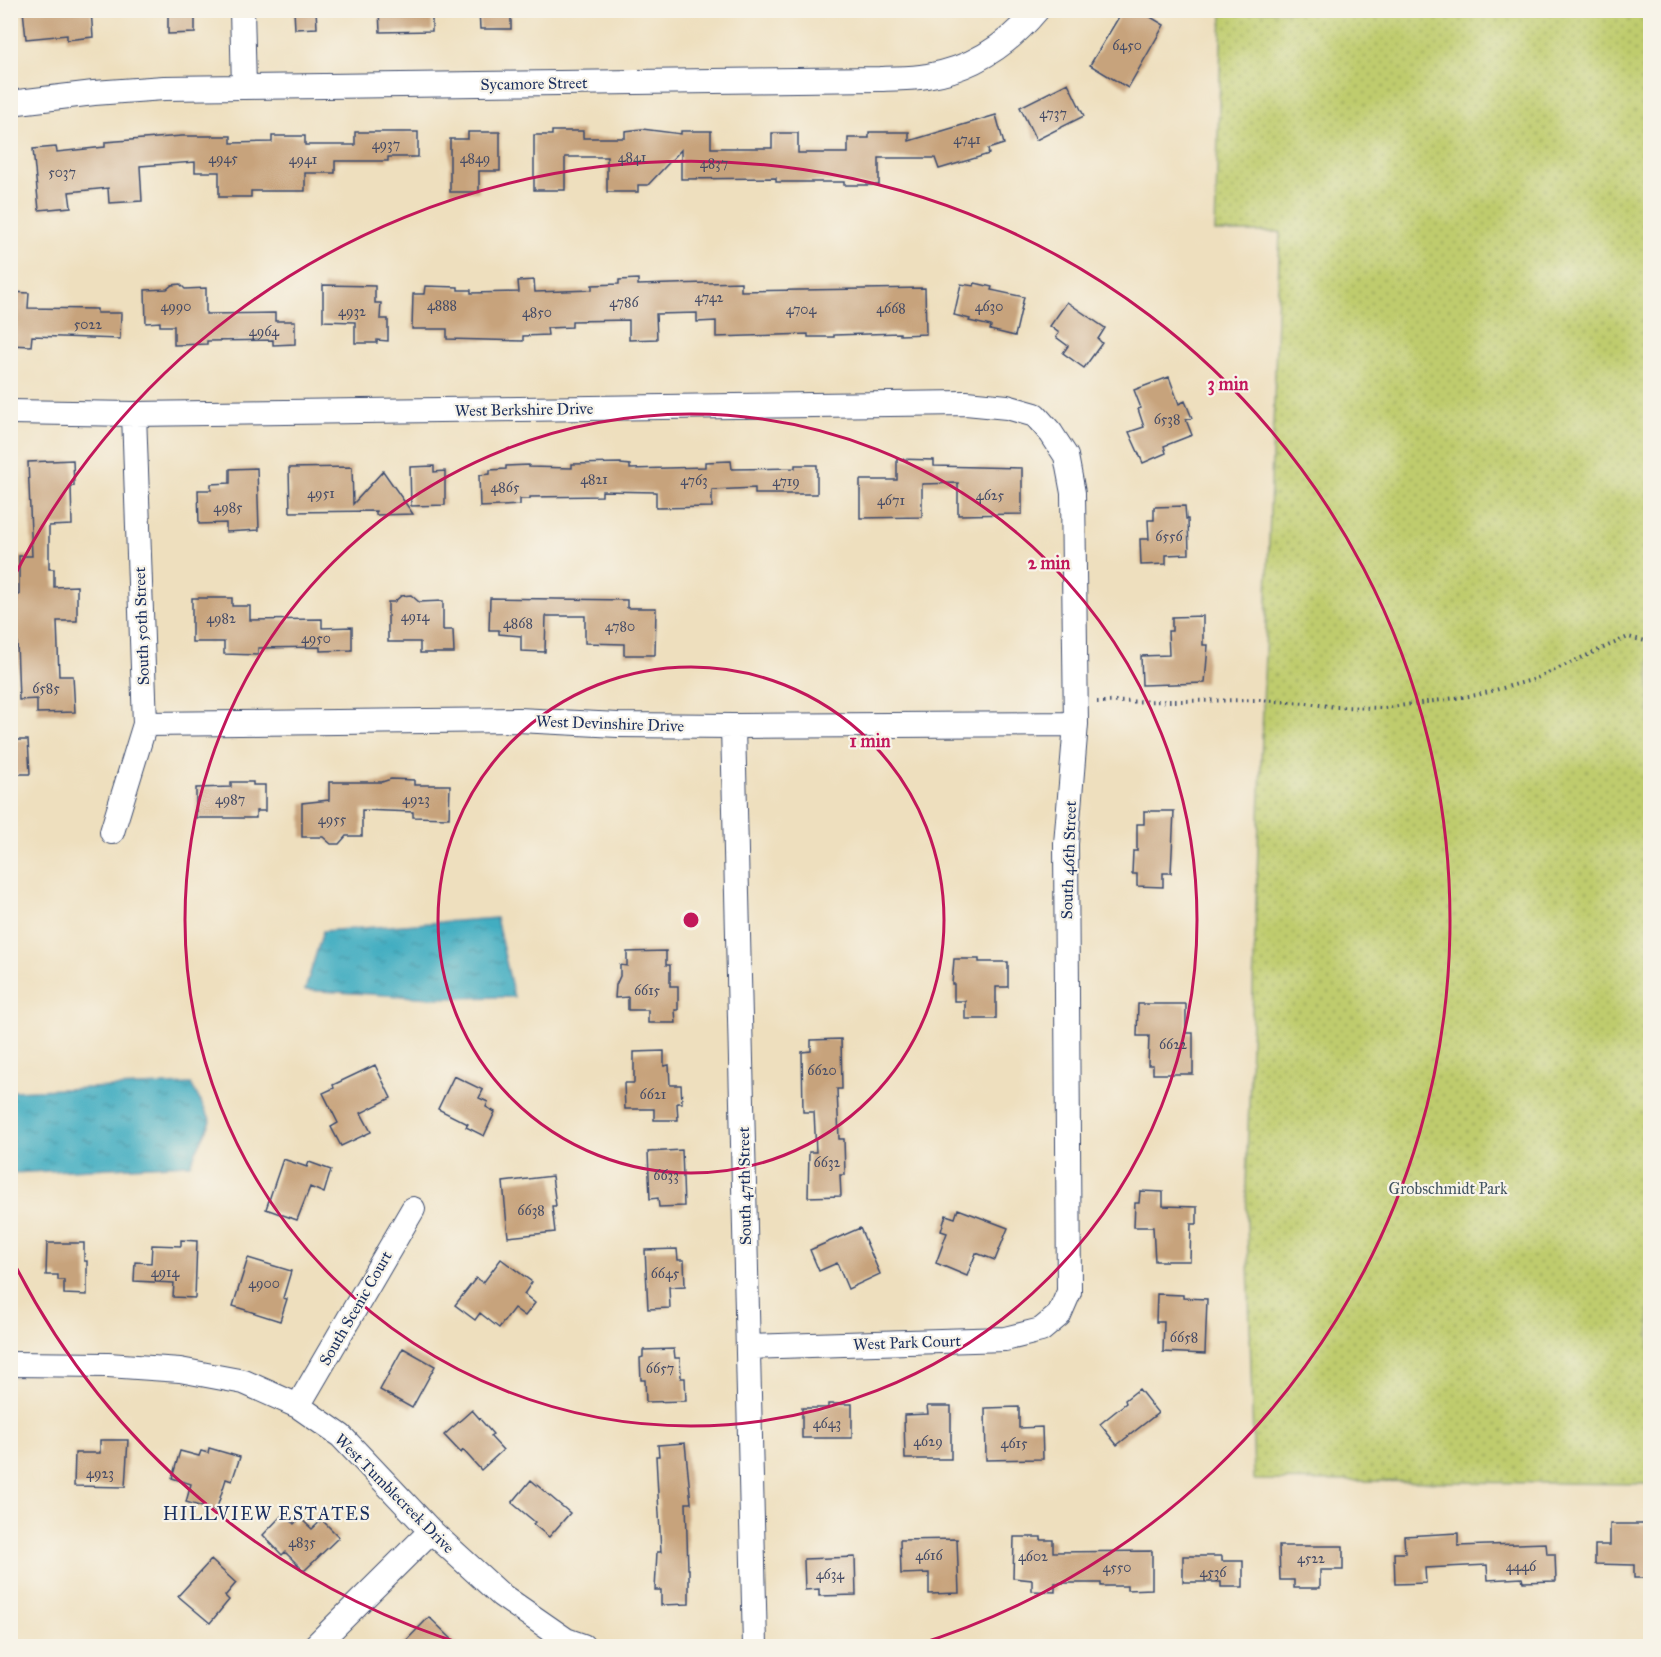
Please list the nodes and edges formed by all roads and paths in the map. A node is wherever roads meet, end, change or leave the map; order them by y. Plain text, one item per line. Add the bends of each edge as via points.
1 (243, 10) edge
2 (1037, 10) edge
3 (244, 87) junction
4 (10, 103) edge
5 (10, 412) edge
6 (134, 414) junction
7 (1035, 415) joint
8 (1650, 642) edge
9 (1076, 713) junction
10 (145, 724) junction
11 (733, 726) junction
12 (112, 832) dead end
13 (412, 1209) dead end
14 (1059, 1315) joint
15 (748, 1347) junction
16 (10, 1364) edge
17 (298, 1406) junction
18 (431, 1531) junction
19 (315, 1647) edge
20 (583, 1647) edge
21 (755, 1647) edge

1 - 3 street
2 - 3 street, Sycamore Street via 1003,45 963,66 927,76
3 - 4 street, Sycamore Street via 164,88
5 - 6 street, West Berkshire Drive
6 - 7 street, West Berkshire Drive via 966,403 1007,407
6 - 10 street, South 50th Street
7 - 9 street, South 46th Street via 1066,456 1073,494
8 - 9 path via 1628,637 1532,680 1477,695 1384,708 1259,700
9 - 11 street, West Devinshire Drive
9 - 14 street, South 46th Street via 1066,844 1069,1292
10 - 11 street, West Devinshire Drive via 518,720
10 - 12 street, South 50th Street
11 - 15 street, South 47th Street
13 - 17 street, South Scenic Court
14 - 15 street, West Park Court via 1041,1330 1005,1340
15 - 21 street, South 47th Street
16 - 17 street, West Tumblecreek Drive via 180,1370 244,1382
17 - 18 street, West Tumblecreek Drive via 340,1436
18 - 19 street
18 - 20 street, West Tumblecreek Drive via 501,1594 566,1640

